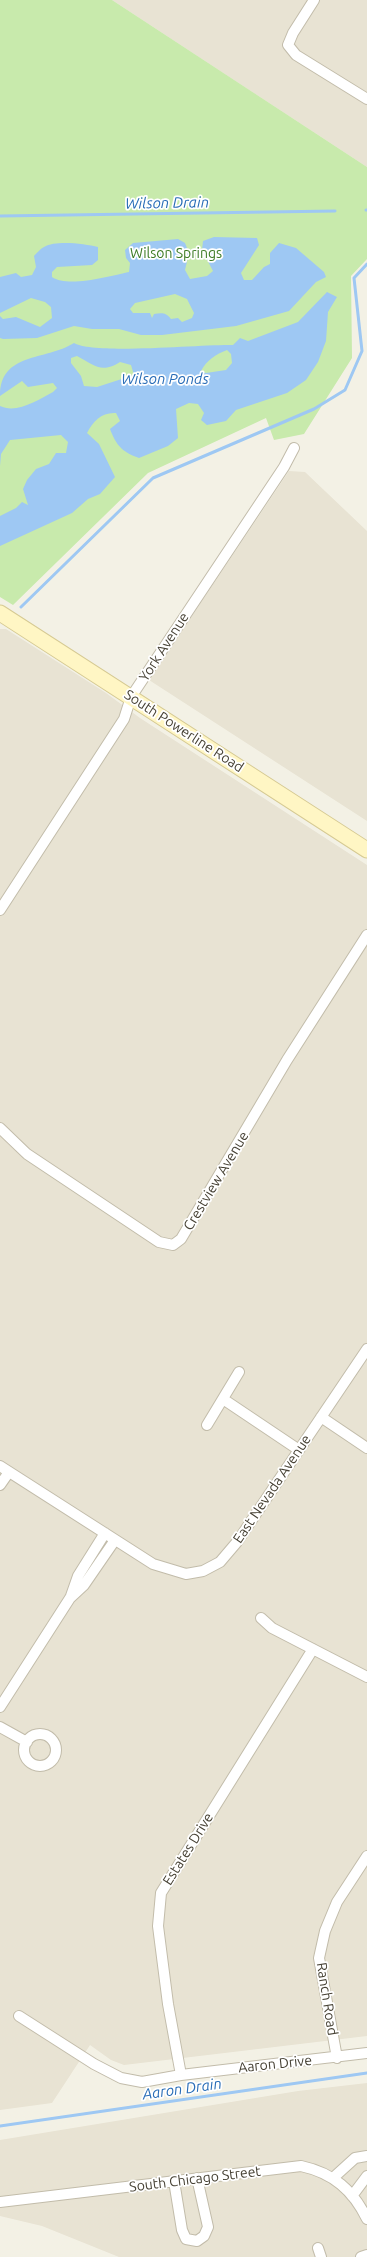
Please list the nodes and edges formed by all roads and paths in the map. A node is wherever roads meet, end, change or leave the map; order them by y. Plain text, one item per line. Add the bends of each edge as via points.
1 (314, 0) edge
2 (367, 99) edge
3 (294, 448) dead end
4 (0, 613) edge
5 (131, 696) junction
6 (367, 850) edge
7 (0, 910) edge
8 (367, 935) edge
9 (0, 1128) edge
10 (367, 1350) edge
11 (239, 1372) dead end
12 (224, 1399) junction
13 (321, 1417) junction
14 (207, 1424) dead end
15 (367, 1448) edge
16 (298, 1450) junction
17 (4, 1469) edge
18 (0, 1485) edge
19 (105, 1533) junction
20 (115, 1540) junction
21 (70, 1598) junction
22 (261, 1618) dead end
23 (313, 1649) junction
24 (367, 1677) edge
25 (0, 1707) edge
26 (0, 1727) edge
27 (27, 1742) dead end
28 (367, 1856) edge
29 (19, 2016) dead end
30 (367, 2053) edge
31 (337, 2058) junction
32 (181, 2075) junction
33 (367, 2156) edge
34 (367, 2176) edge
35 (197, 2178) junction
36 (333, 2178) junction
37 (174, 2181) junction
38 (352, 2196) junction
39 (0, 2202) edge
40 (367, 2219) edge
41 (367, 2255) edge
42 (361, 2257) edge

1 - 2 street via 288,44 296,55
3 - 5 street, York Avenue via 284,467
4 - 5 street, South Powerline Road
5 - 6 street, South Powerline Road
5 - 7 street, York Avenue via 124,719
8 - 9 street, Crestview Avenue via 287,1060 181,1239 173,1245 159,1242 27,1154
10 - 13 street, East Nevada Avenue
11 - 12 street
12 - 14 street
12 - 16 street
13 - 15 street
13 - 16 street, East Nevada Avenue
16 - 20 street, East Nevada Avenue via 237,1542 220,1562 203,1571 186,1574 153,1564
17 - 18 street
17 - 19 street, East Nevada Avenue
19 - 20 street, East Nevada Avenue
19 - 21 street via 78,1576
20 - 21 street via 84,1585
21 - 25 street
22 - 23 street via 272,1628
23 - 24 street
23 - 32 street, Estates Drive via 161,1893 158,1926 168,2004
26 - 27 street
28 - 31 street, Ranch Road via 337,1902 325,1931 319,1958
29 - 32 street, Aaron Drive via 121,2078 142,2082
30 - 31 street, Aaron Drive
31 - 32 street, Aaron Drive
33 - 36 street via 355,2158
34 - 38 street
35 - 36 street, South Chicago Street via 301,2166
35 - 37 street, South Chicago Street
35 - 37 street via 208,2226 204,2236 197,2241 186,2239 182,2230
36 - 38 street, South Chicago Street
37 - 39 street, South Chicago Street
38 - 40 street, South Chicago Street via 360,2204
41 - 42 street

